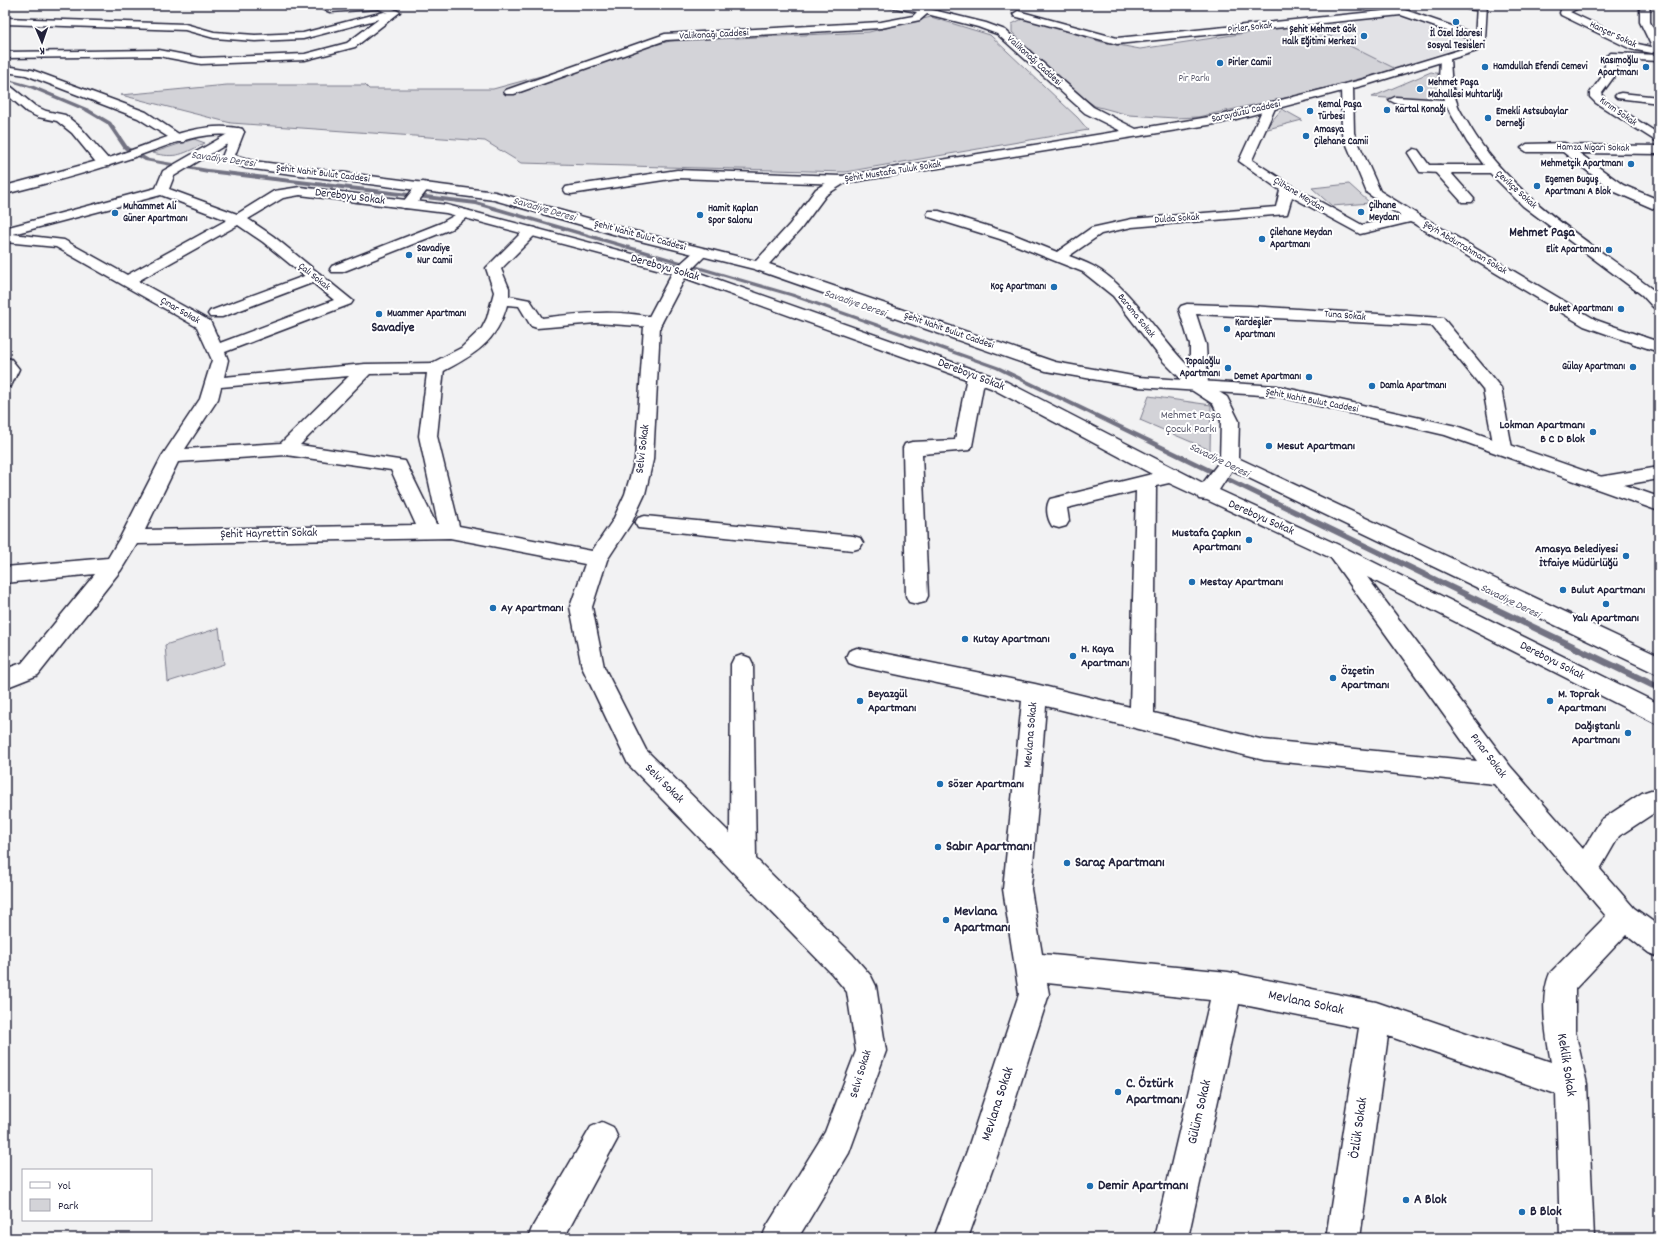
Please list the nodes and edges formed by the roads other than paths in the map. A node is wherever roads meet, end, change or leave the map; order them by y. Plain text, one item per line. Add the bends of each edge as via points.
1 (318, 5) edge
2 (893, 5) edge
3 (1029, 5) edge
4 (1464, 5) edge
5 (1581, 5) edge
6 (1645, 5) edge
7 (1482, 6) edge
8 (928, 8) edge
9 (395, 12) junction
10 (5, 21) edge
11 (1009, 23) junction
12 (1480, 39) junction
13 (1659, 51) edge
14 (5, 55) edge
15 (1445, 58) junction
16 (1659, 58) edge
17 (5, 69) edge
18 (5, 86) edge
19 (1347, 87) junction
20 (510, 92) dead end
21 (1622, 96) dead end
22 (1395, 100) dead end
23 (1659, 100) edge
24 (1451, 104) junction
25 (1270, 106) junction
26 (238, 132) junction
27 (1134, 133) junction
28 (180, 139) junction
29 (1659, 139) edge
30 (1564, 147) junction
31 (1527, 148) dead end
32 (1659, 150) edge
33 (1414, 153) dead end
34 (969, 160) joint
35 (110, 161) junction
36 (1440, 169) junction
37 (1493, 169) junction
38 (841, 180) junction
39 (422, 188) junction
40 (5, 190) edge
41 (571, 190) dead end
42 (1287, 190) junction
43 (162, 191) junction
44 (1467, 199) dead end
45 (410, 203) junction
46 (1659, 208) edge
47 (464, 214) junction
48 (934, 214) dead end
49 (238, 219) junction
50 (1417, 220) junction
51 (531, 231) junction
52 (5, 232) edge
53 (5, 238) edge
54 (702, 252) junction
55 (1059, 257) junction
56 (759, 266) junction
57 (337, 269) dead end
58 (681, 272) junction
59 (315, 277) junction
60 (127, 281) junction
61 (1637, 285) junction
62 (1659, 286) edge
63 (500, 301) junction
64 (1659, 304) edge
65 (216, 314) dead end
66 (654, 322) junction
67 (1659, 347) edge
68 (216, 350) junction
69 (5, 363) edge
70 (436, 368) junction
71 (365, 369) junction
72 (976, 376) junction
73 (5, 382) edge
74 (213, 383) junction
75 (1199, 387) junction
76 (1503, 448) junction
77 (286, 449) junction
78 (171, 456) junction
79 (1229, 461) junction
80 (1659, 472) edge
81 (1171, 476) junction
82 (1146, 482) junction
83 (1599, 482) junction
84 (1208, 490) junction
85 (1659, 504) edge
86 (1058, 522) dead end
87 (645, 523) dead end
88 (429, 531) junction
89 (450, 531) junction
90 (131, 537) junction
91 (853, 543) dead end
92 (1336, 552) junction
93 (597, 559) junction
94 (114, 565) junction
95 (5, 575) edge
96 (917, 596) dead end
97 (857, 657) dead end
98 (742, 664) dead end
99 (1659, 666) edge
100 (5, 679) edge
101 (1035, 694) junction
102 (1659, 715) edge
103 (1142, 720) junction
104 (1501, 774) junction
105 (1659, 802) edge
106 (743, 864) junction
107 (1584, 872) junction
108 (1624, 918) junction
109 (1659, 943) edge
110 (1031, 967) junction
111 (1228, 987) junction
112 (1376, 1018) junction
113 (1571, 1084) junction
114 (602, 1138) dead end
115 (545, 1238) edge
116 (779, 1238) edge
117 (951, 1238) edge
118 (1171, 1238) edge
119 (1343, 1238) edge
120 (1577, 1238) edge

1 - 9 street via 330,9 380,6
2 - 8 street, Valikonağı Caddesi
3 - 11 street
4 - 7 street
5 - 13 street, Hançer Sokak via 1565,9 1565,13 1635,47
6 - 13 street via 1645,22
7 - 12 street
8 - 11 street, Valikonağı Caddesi via 982,25
8 - 20 street, Valikonağı Caddesi via 916,18 881,25 665,37
9 - 10 street via 303,36 255,38 214,35 185,27
9 - 14 street via 350,45 306,57 201,61 159,53
11 - 12 street, Pirler Sokak via 1117,42 1402,12
11 - 27 street, Valikonağı Caddesi via 1089,110
12 - 15 street, Saraydüzü Caddesi via 1473,48
15 - 19 street, Saraydüzü Caddesi
15 - 24 street, Çevikçe Sokak via 1445,80
16 - 29 street, Kırım Sokak via 1611,56 1610,74 1596,93 1596,97
17 - 28 street via 28,72 142,115
18 - 35 street via 31,109 61,118
19 - 25 street, Saraydüzü Caddesi
19 - 50 street, Şeyh Abdurrahman Sokak via 1348,133 1374,193
21 - 23 street
22 - 24 street
24 - 37 street, Çevikçe Sokak via 1472,142
25 - 27 street, Saraydüzü Caddesi via 1221,119
25 - 42 street, Çilhane Meydan via 1245,161
26 - 28 street via 227,129 203,132
26 - 39 street, Şehit Nahit Bulut Caddesi via 228,157 251,165
26 - 43 street via 168,174
27 - 34 street, Saraydüzü Caddesi
28 - 35 street
30 - 31 street, Hamza Nigari Sokak
30 - 32 street, Hamza Nigari Sokak
30 - 46 street via 1618,188 1656,204
33 - 36 street via 1426,169
34 - 38 street, Şehit Mustafa Tuluk Sokak
35 - 40 street
36 - 37 street
36 - 44 street
37 - 61 street, Çevikçe Sokak via 1528,203
38 - 41 street via 677,174
38 - 56 street, Şehit Mustafa Tuluk Sokak via 821,192 795,227
39 - 45 street
39 - 54 street, Şehit Nahit Bulut Caddesi via 495,196
42 - 50 street, Çilhane Meydan via 1360,230
42 - 55 street, Dulda Sokak via 1282,211 1132,223 1096,232
43 - 49 street, Çalı Sokak
43 - 52 street
45 - 47 street, Dereboyu Sokak
45 - 49 street, Dereboyu Sokak via 300,191 279,194
47 - 51 street, Dereboyu Sokak
47 - 57 street via 446,226
48 - 55 street, Barama Sokak via 1005,236
49 - 59 street, Çalı Sokak via 268,238
49 - 60 street, Dereboyu Sokak
50 - 67 street, Şeyh Abdurrahman Sokak via 1590,323
51 - 58 street, Dereboyu Sokak
51 - 63 street via 493,268 501,288
53 - 60 street, Çınar Sokak via 59,243
54 - 56 street, Şehit Nahit Bulut Caddesi
54 - 58 street, Selvi Sokak
55 - 75 street, Barama Sokak via 1088,269 1118,293 1169,357
56 - 75 street, Şehit Nahit Bulut Caddesi via 1052,366 1138,382
58 - 66 street, Selvi Sokak
58 - 72 street, Dereboyu Sokak
59 - 65 street
59 - 68 street, Çalı Sokak via 345,301
60 - 68 street, Çınar Sokak via 204,324
61 - 62 street
61 - 64 street, Çevikçe Sokak
63 - 66 street via 520,300 528,306 537,324 572,318 608,317
63 - 70 street via 496,321 486,336 464,354
66 - 93 street, Selvi Sokak via 644,460 635,494 622,522
68 - 74 street, Çınar Sokak via 220,360
69 - 73 street via 11,369
70 - 71 street
70 - 89 street via 428,436
71 - 74 street
71 - 77 street
72 - 81 street, Dereboyu Sokak via 997,384
72 - 96 street via 963,446 912,448
74 - 78 street, Çınar Sokak via 209,399
75 - 76 street, Şehit Nahit Bulut Caddesi via 1277,391 1450,430
75 - 76 street, Tuna Sokak via 1198,345 1187,309 1308,313 1437,322 1492,388
75 - 79 street, Barama Sokak via 1221,401 1230,421
76 - 83 street, Şehit Nahit Bulut Caddesi
77 - 78 street
77 - 88 street via 398,465
78 - 90 street, Çınar Sokak
79 - 84 street
79 - 99 street
80 - 83 street
81 - 82 street
81 - 84 street, Dereboyu Sokak
82 - 86 street via 1057,504
82 - 103 street
83 - 85 street, Şehit Nahit Bulut Caddesi
84 - 92 street, Dereboyu Sokak
87 - 91 street
88 - 89 street, Şehit Hayrettin Sokak
88 - 90 street, Şehit Hayrettin Sokak
89 - 93 street, Şehit Hayrettin Sokak
90 - 94 street
92 - 102 street, Dereboyu Sokak
92 - 104 street, Pınar Sokak
93 - 106 street, Selvi Sokak via 581,607 594,667 637,757
94 - 95 street
94 - 100 street via 30,669
97 - 101 street
98 - 106 street
101 - 103 street
101 - 110 street, Mevlana Sokak via 1017,889
103 - 104 street via 1264,750
104 - 107 street, Pınar Sokak
105 - 107 street via 1651,801 1610,828
106 - 116 street, Selvi Sokak via 861,986 871,1051 838,1142
107 - 108 street, Pınar Sokak
108 - 109 street, Pınar Sokak
108 - 113 street, Keklik Sokak via 1560,983 1560,1031
110 - 111 street, Mevlana Sokak
110 - 117 street, Mevlana Sokak via 1034,994
111 - 112 street, Mevlana Sokak
111 - 118 street, Gülüm Sokak
112 - 113 street, Mevlana Sokak
112 - 119 street, Özlük Sokak
113 - 120 street, Keklik Sokak
114 - 115 street

